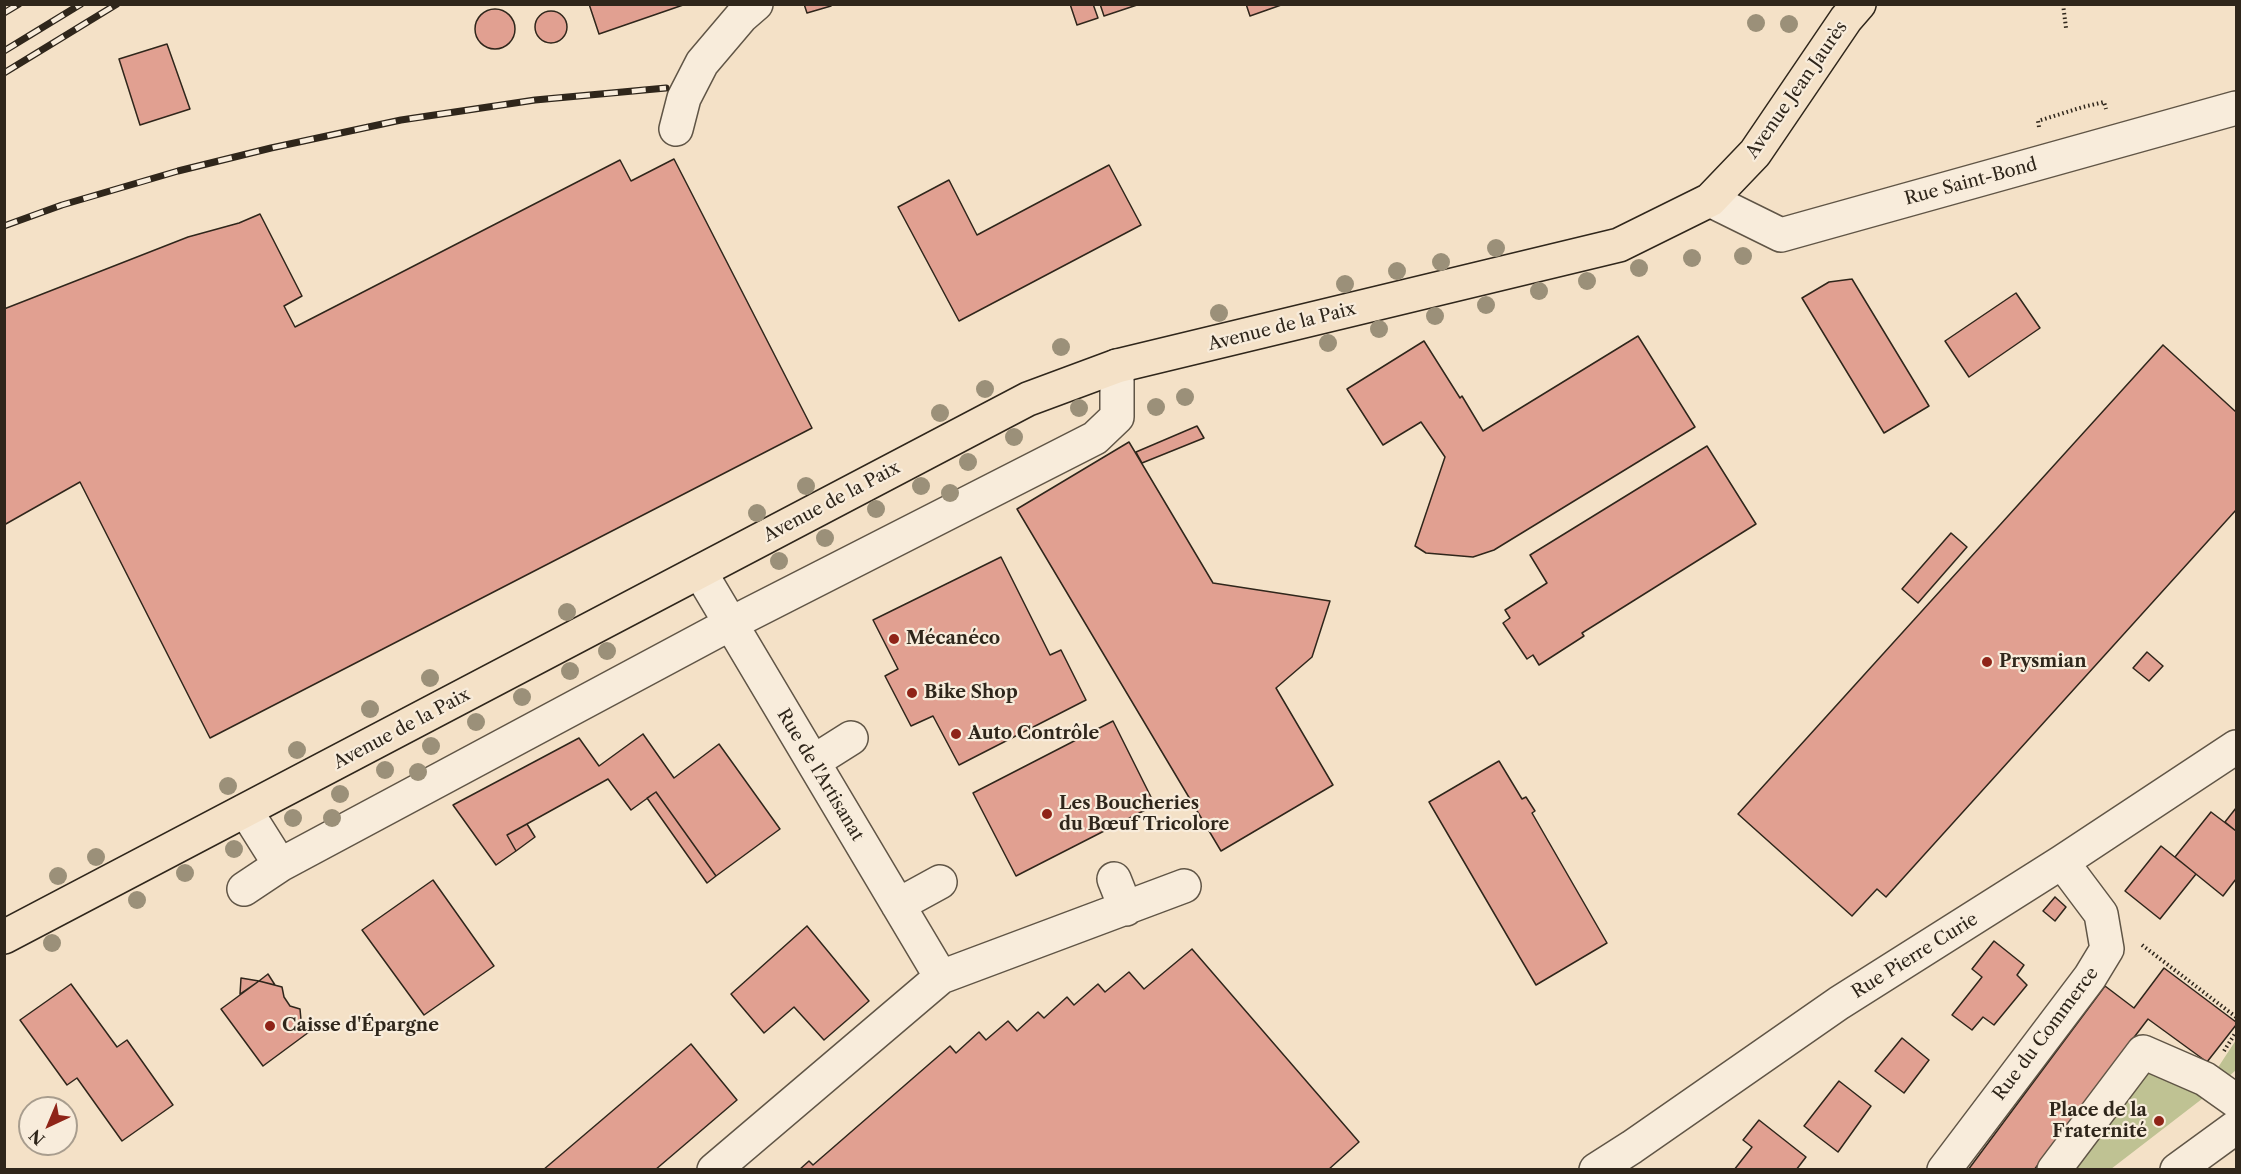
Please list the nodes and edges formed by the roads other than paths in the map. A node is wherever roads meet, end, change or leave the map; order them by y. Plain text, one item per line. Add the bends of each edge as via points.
1 (756, 4) edge
2 (1858, 4) edge
3 (2236, 108) edge
4 (676, 129) dead end
5 (1710, 200) junction
6 (1118, 366) junction
7 (700, 572) junction
8 (730, 624) junction
9 (851, 738) dead end
10 (2236, 747) edge
11 (813, 762) junction
12 (246, 811) junction
13 (2062, 862) junction
14 (280, 865) junction
15 (1114, 879) dead end
16 (940, 882) dead end
17 (1184, 886) dead end
18 (244, 889) dead end
19 (898, 905) junction
20 (1126, 909) junction
21 (4, 937) edge
22 (941, 977) junction
23 (2235, 1123) edge
24 (714, 1170) edge
25 (1596, 1170) edge
26 (1944, 1170) edge
27 (2054, 1170) edge
28 (2177, 1170) edge

1 - 4 street via 702,63 684,98
2 - 5 main road, Avenue Jean Jaurès via 1755,153
3 - 5 street, Rue Saint-Bond via 1781,235
5 - 6 main road, Avenue de la Paix via 1619,245
6 - 7 main road, Avenue de la Paix via 1028,399
6 - 8 street via 1116,417 1095,438
7 - 8 street, Rue de l'Artisanat
7 - 12 main road, Avenue de la Paix
8 - 11 street, Rue de l'Artisanat
8 - 14 street
9 - 11 street
10 - 13 street, Rue Pierre Curie
11 - 19 street, Rue de l'Artisanat
12 - 14 street
12 - 21 main road, Avenue de la Paix
13 - 25 street, Rue Pierre Curie via 1839,1003
13 - 26 street, Rue du Commerce via 2101,914 2107,949
14 - 18 street
15 - 20 street
16 - 19 street
17 - 20 street
19 - 22 street, Rue de l'Artisanat
20 - 22 street
22 - 24 street
23 - 27 street via 2205,1078 2143,1052
23 - 28 street

